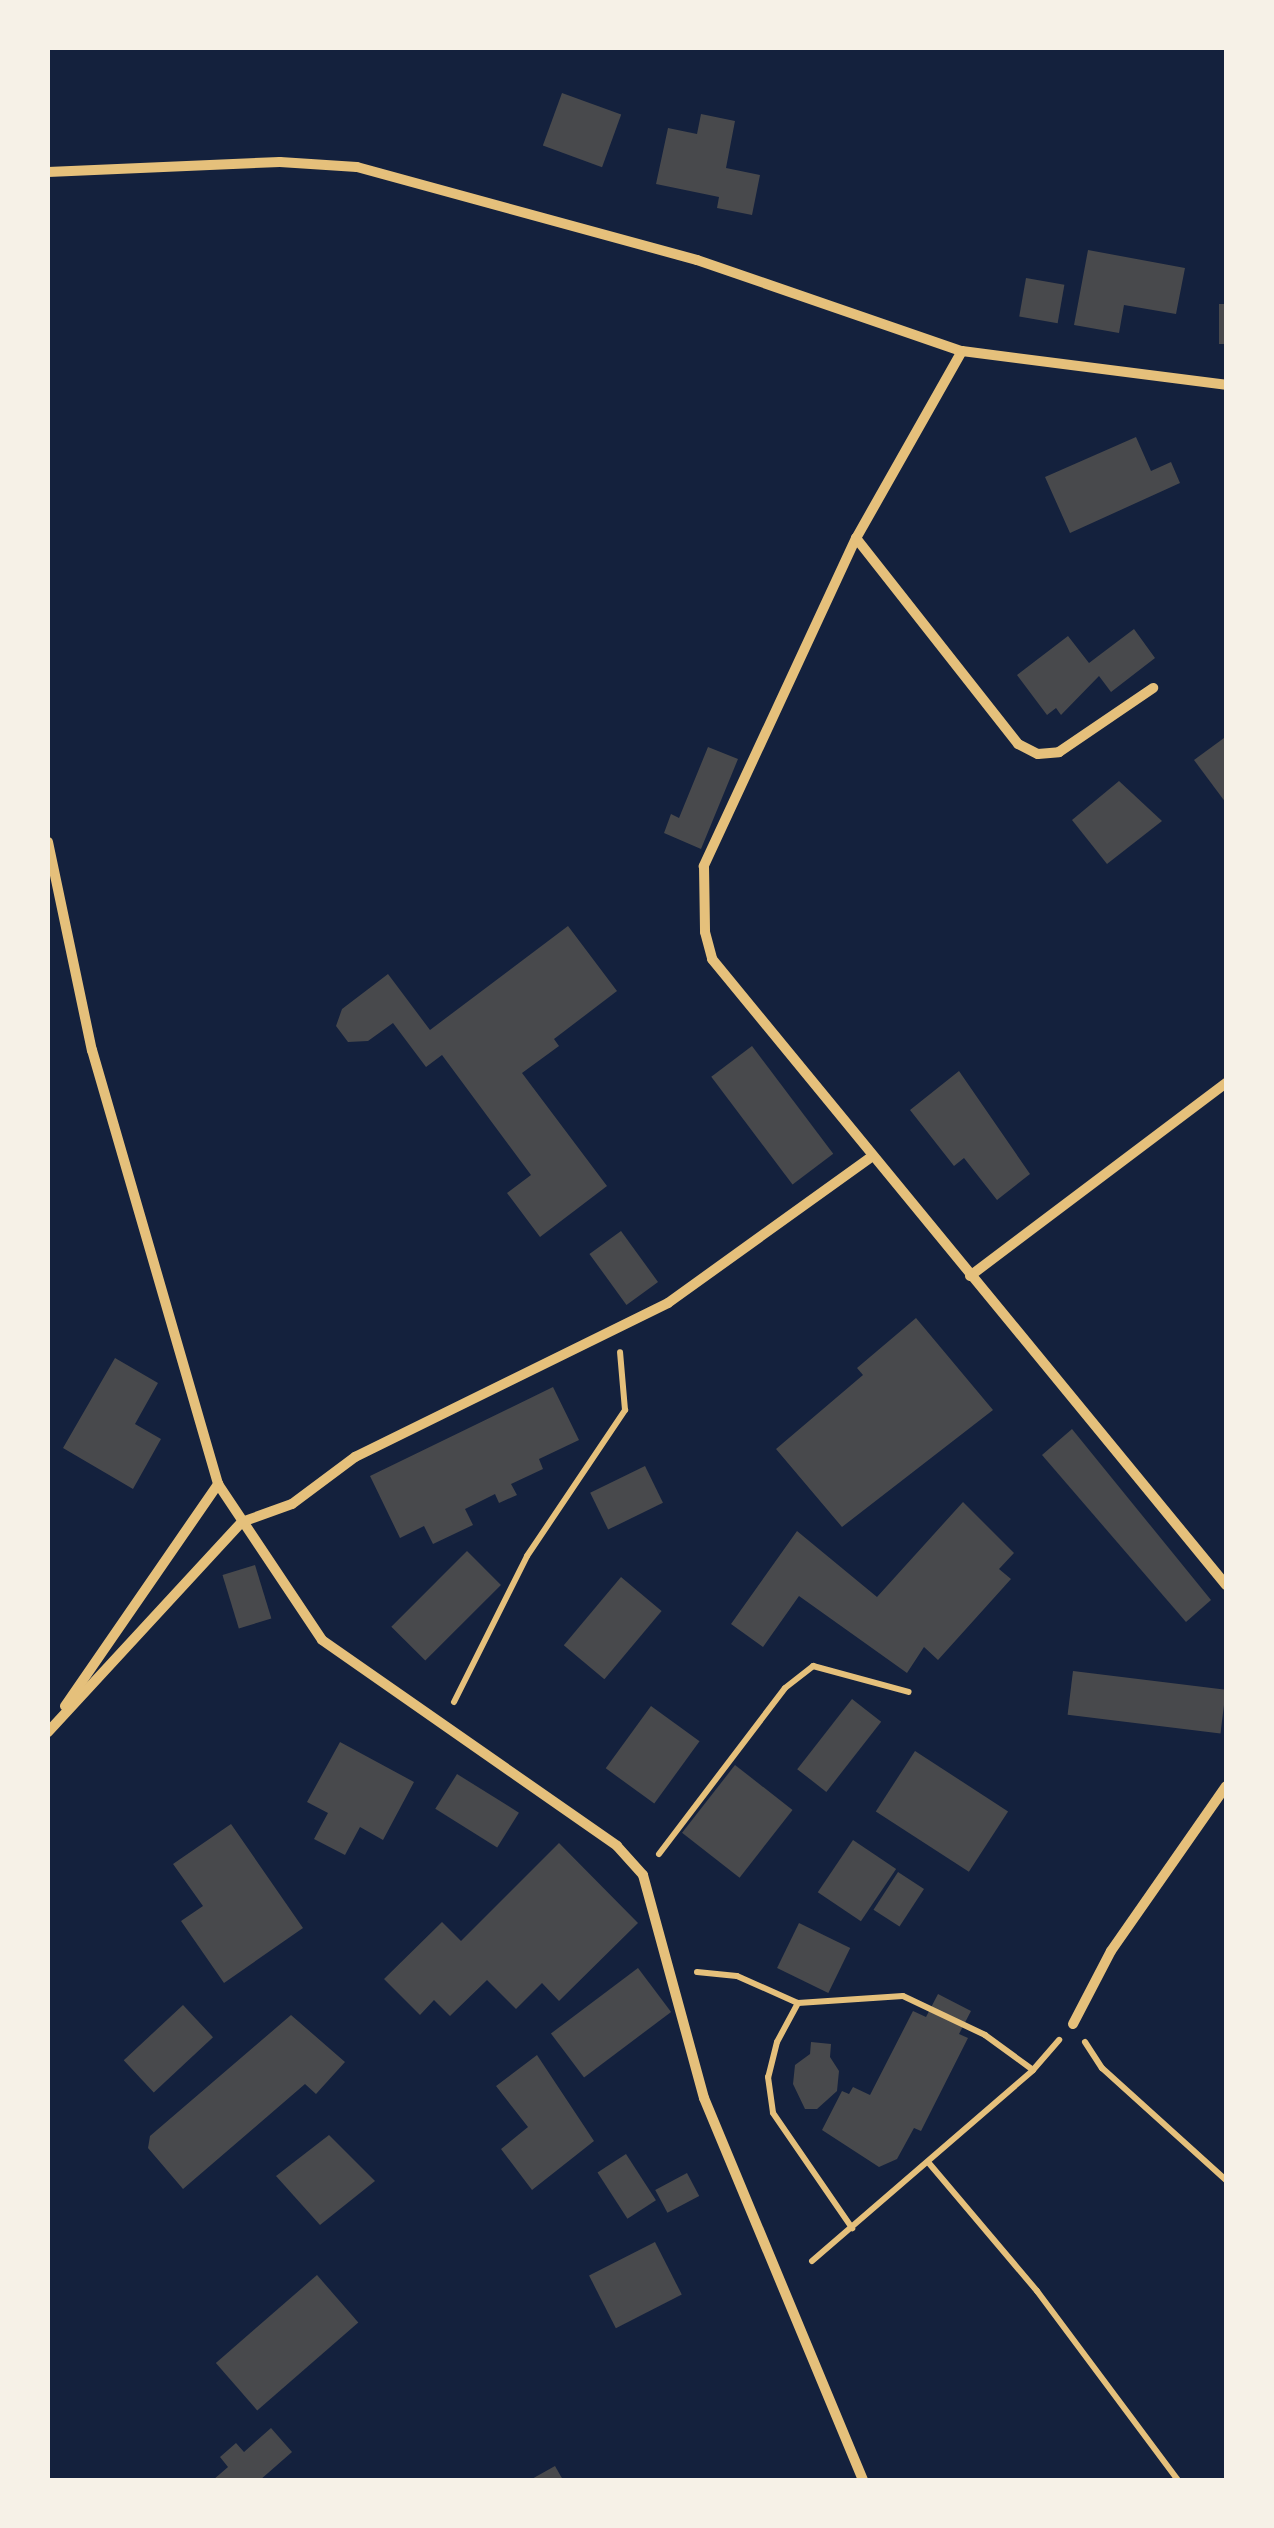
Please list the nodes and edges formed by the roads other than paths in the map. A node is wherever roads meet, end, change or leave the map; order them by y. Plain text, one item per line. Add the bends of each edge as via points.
1 (48, 172) edge
2 (962, 351) junction
3 (1226, 384) edge
4 (856, 538) junction
5 (1153, 688) dead end
6 (48, 842) edge
7 (1226, 1083) edge
8 (871, 1157) junction
9 (970, 1276) junction
10 (218, 1484) junction
11 (242, 1522) junction
12 (1226, 1585) edge
13 (48, 1732) edge
14 (1226, 1786) edge
15 (1073, 2024) road end
16 (863, 2480) edge

1 - 2 street via 280,162 357,167 697,260
2 - 3 street
2 - 4 street
4 - 5 street via 1018,744 1038,754 1058,752
4 - 8 street via 704,866 704,932 712,959
6 - 10 street via 92,1050
7 - 9 street
8 - 9 street
8 - 11 street via 668,1303 354,1457 292,1504
9 - 12 street
10 - 11 street
10 - 13 street
11 - 13 street
11 - 16 street via 322,1640 617,1846 643,1875 704,2098
14 - 15 street via 1111,1951

